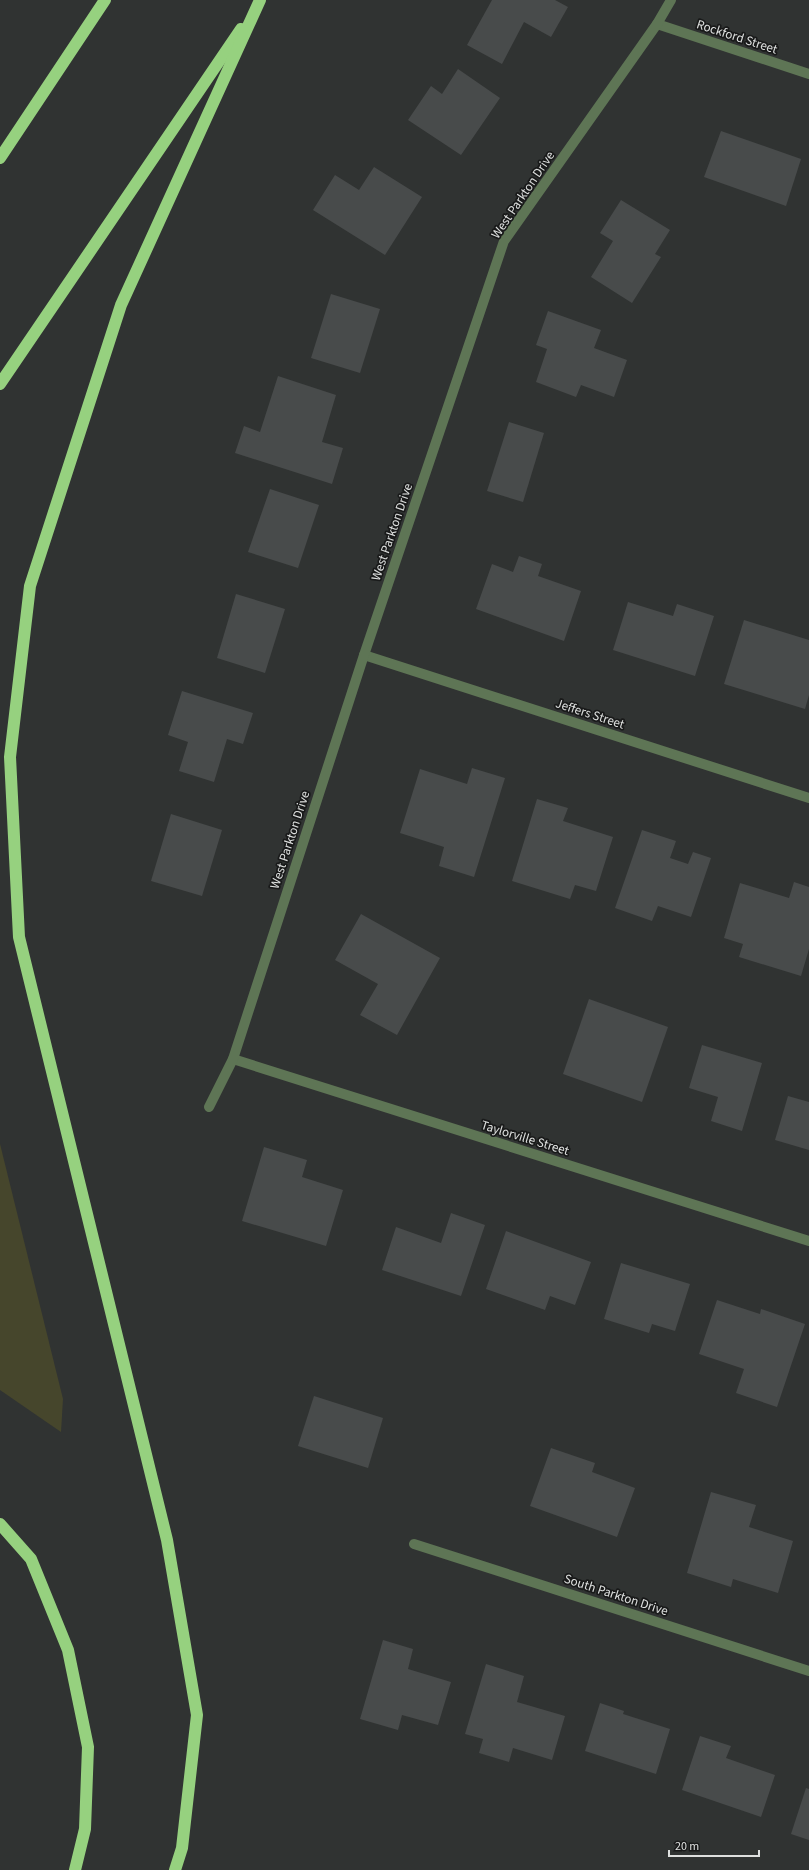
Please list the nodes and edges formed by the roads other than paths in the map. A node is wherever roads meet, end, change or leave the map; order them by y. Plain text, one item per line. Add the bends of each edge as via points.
1 (105, 0) edge
2 (260, 0) edge
3 (671, 0) edge
4 (656, 24) junction
5 (809, 74) edge
6 (0, 158) edge
7 (0, 384) edge
8 (364, 655) junction
9 (809, 798) edge
10 (232, 1059) junction
11 (209, 1107) dead end
12 (809, 1241) edge
13 (0, 1524) edge
14 (414, 1544) dead end
15 (809, 1671) edge
16 (75, 1870) edge
17 (175, 1870) edge

1 - 6 highway
2 - 7 highway
2 - 17 highway via 121,305 30,586 10,757 19,937 167,1540 197,1715 182,1848
3 - 4 street, West Parkton Drive
4 - 5 street, Rockford Street
4 - 8 street, West Parkton Drive via 504,241
8 - 9 street, Jeffers Street
8 - 10 street, West Parkton Drive
10 - 11 street, West Parkton Drive
10 - 12 street, Taylorville Street
13 - 16 highway via 30,1559 68,1650 88,1747 85,1829
14 - 15 street, South Parkton Drive

